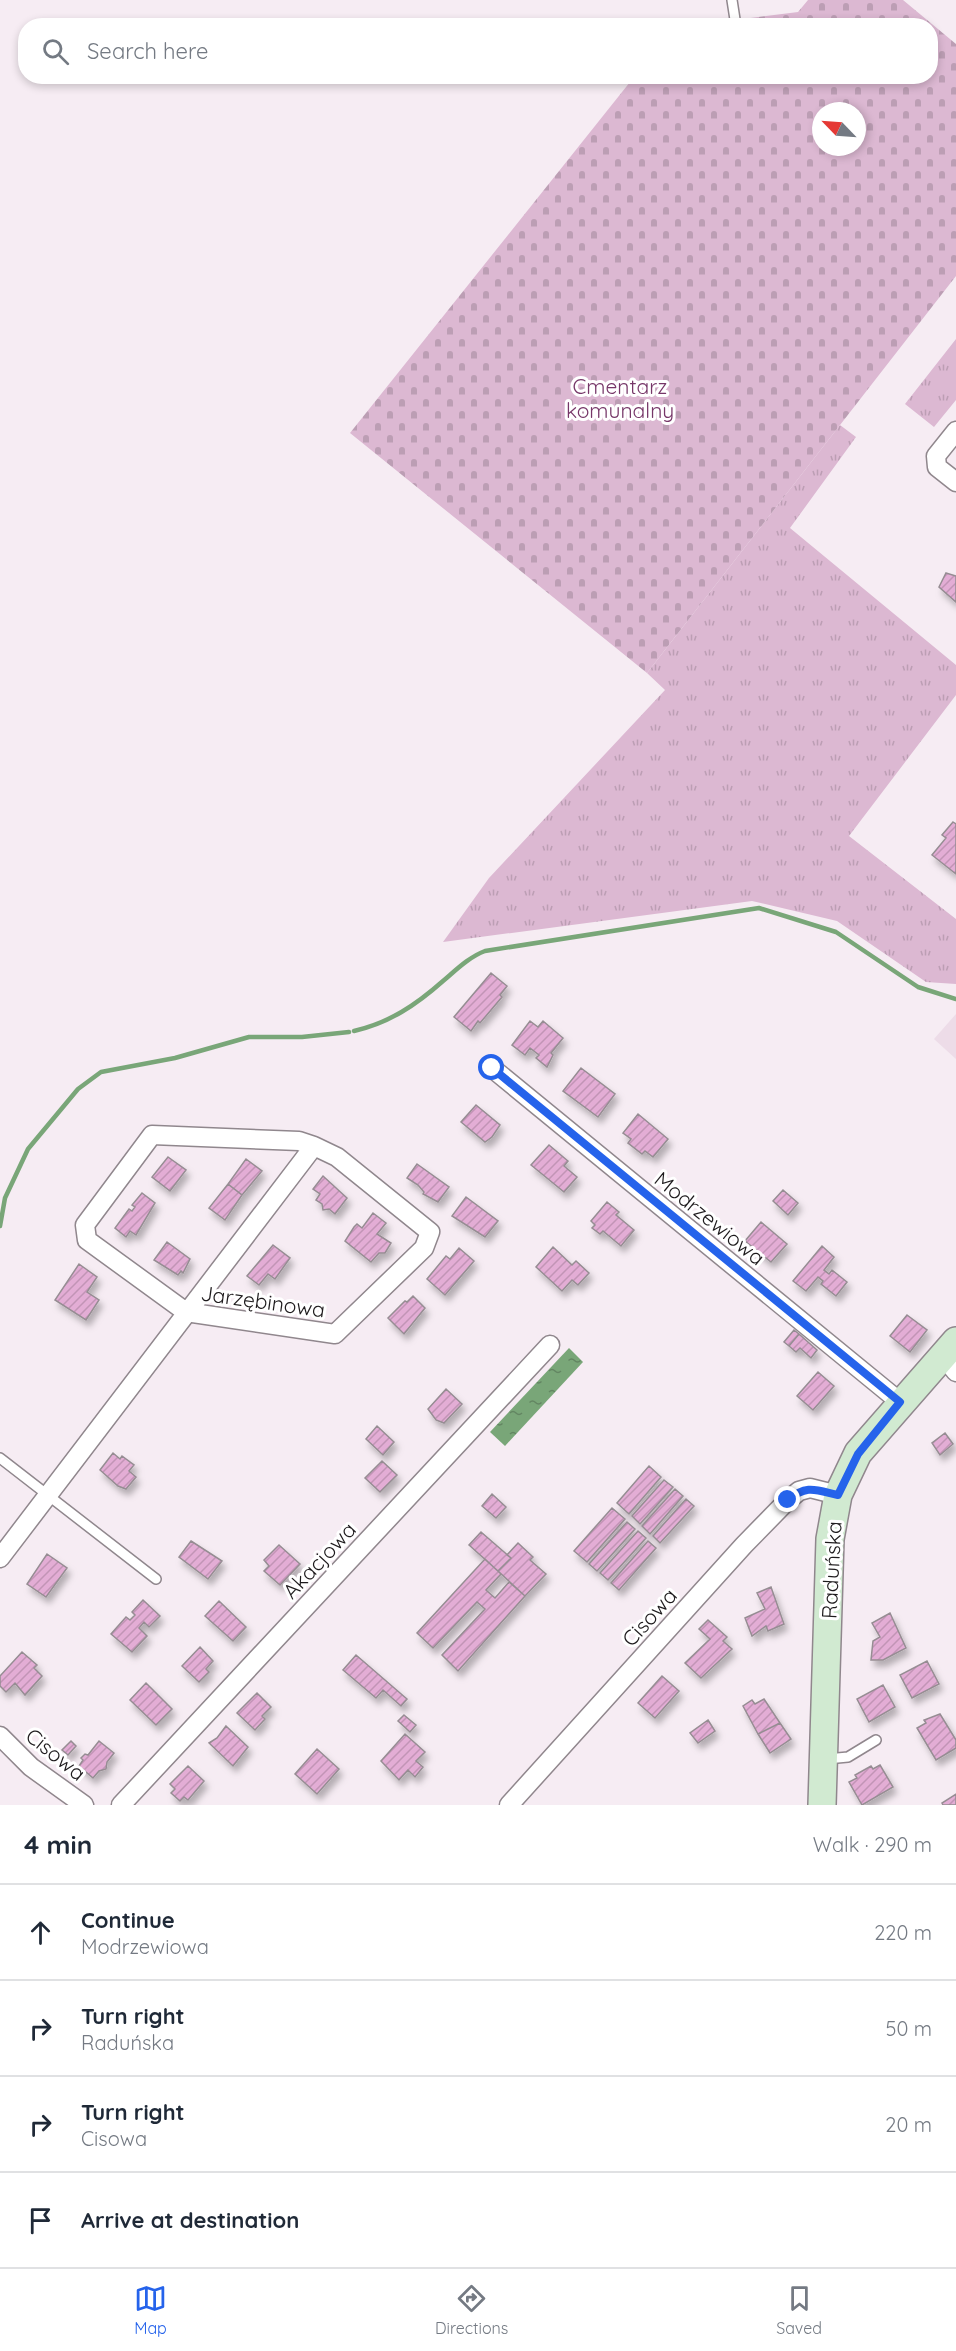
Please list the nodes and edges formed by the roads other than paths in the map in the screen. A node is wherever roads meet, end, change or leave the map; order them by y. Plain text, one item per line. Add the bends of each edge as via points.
1 (732, 0) edge
2 (735, 18) edge
3 (956, 431) edge
4 (956, 482) edge
5 (492, 1068) dead end
6 (314, 1146) junction
7 (186, 1312) junction
8 (550, 1345) dead end
9 (952, 1356) edge
10 (900, 1402) junction
11 (0, 1458) edge
12 (48, 1495) junction
13 (838, 1495) junction
14 (0, 1558) edge
15 (156, 1579) dead end
16 (0, 1736) edge
17 (876, 1740) dead end
18 (824, 1759) junction
19 (84, 1805) edge
20 (121, 1805) edge
21 (509, 1805) edge
22 (822, 1805) edge

1 - 2 lane
3 - 4 street via 936,456 937,467
5 - 10 street, Modrzewiowa
6 - 7 street, Jarzębinowa
6 - 7 street, Jarzębinowa via 299,1141 152,1135 85,1225 87,1240
6 - 7 street, Jarzębinowa via 337,1157 430,1232 424,1248 335,1334
7 - 12 street, Jarzębinowa
8 - 20 street, Akacjowa
9 - 10 street, Raduńska
10 - 13 street, Raduńska via 858,1454
11 - 12 lane
12 - 14 street, Jarzębinowa
12 - 15 lane
13 - 18 street, Raduńska via 831,1539
13 - 21 street, Cisowa via 810,1488 788,1500
16 - 19 street, Cisowa via 31,1767
17 - 18 lane via 849,1757
18 - 22 street, Raduńska

